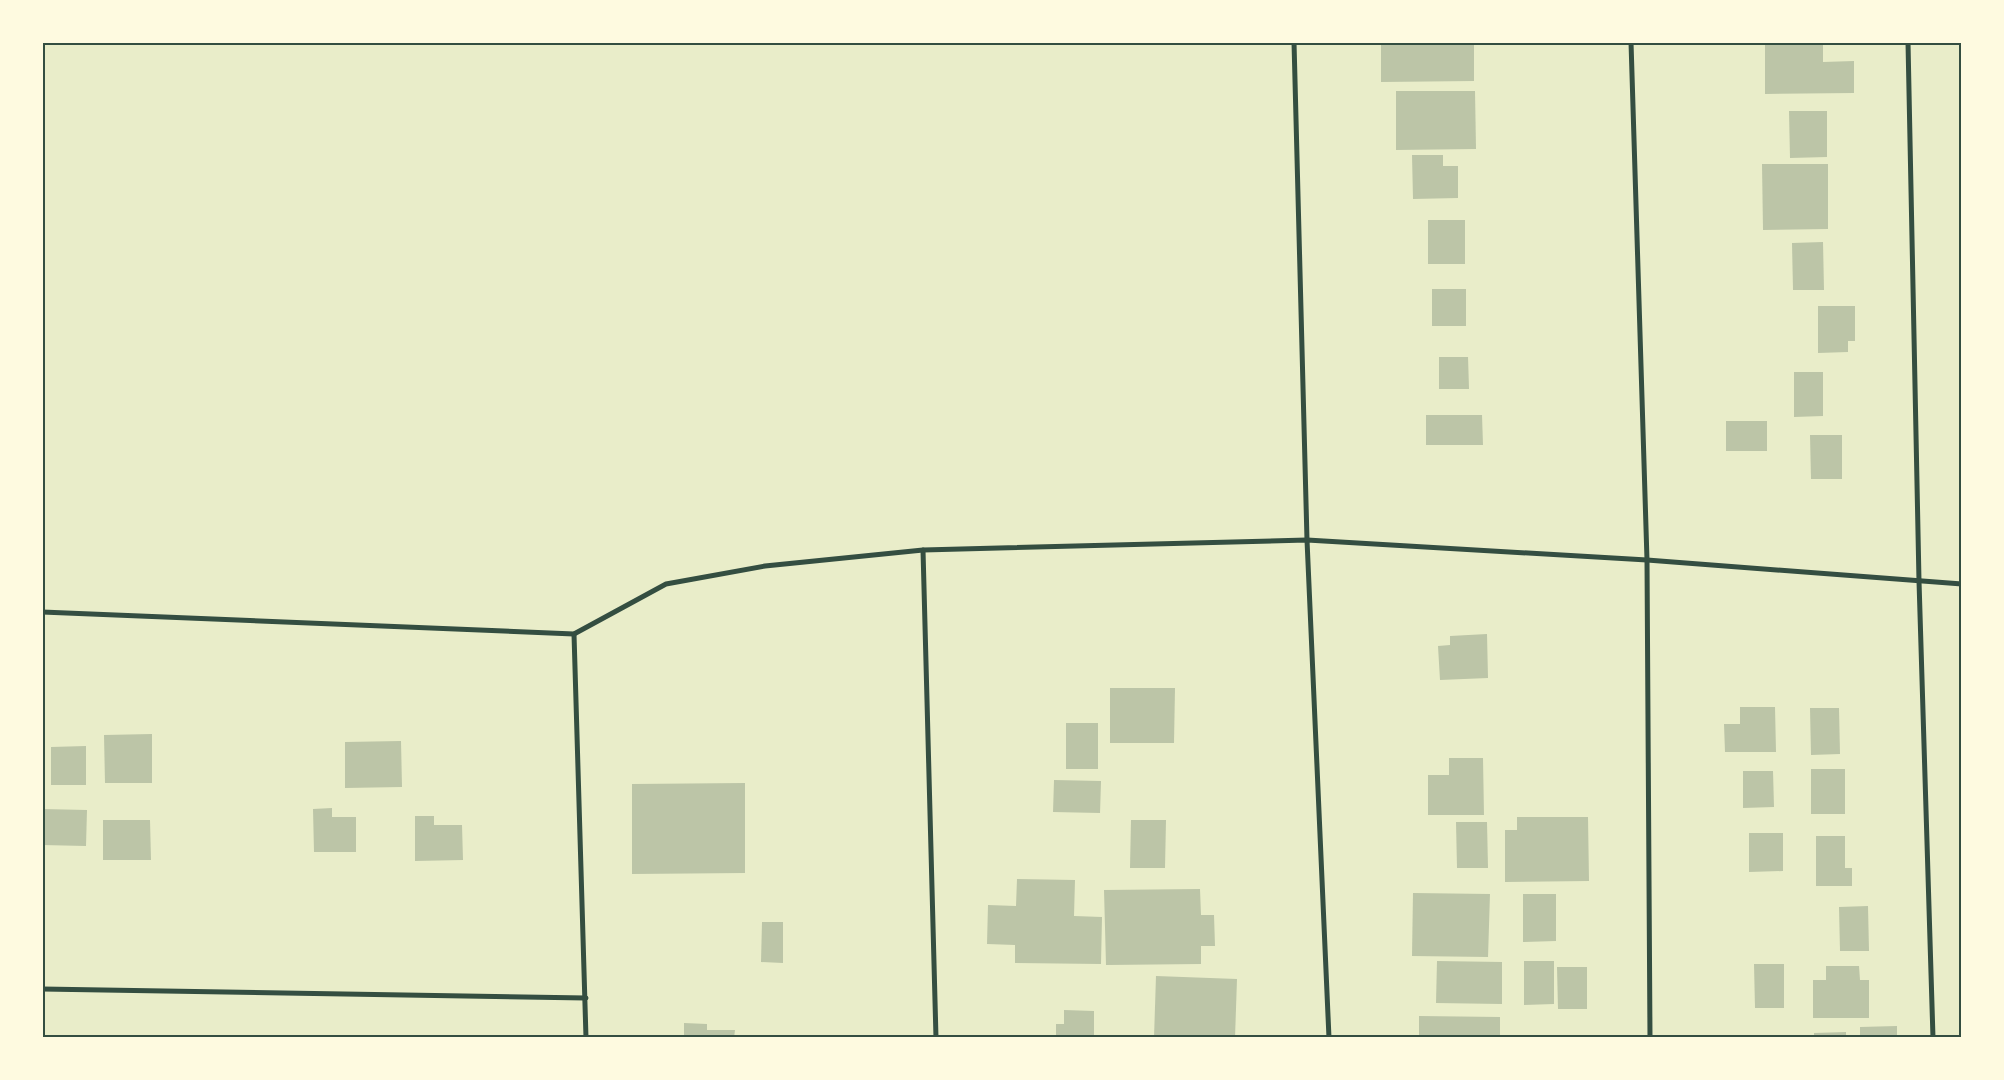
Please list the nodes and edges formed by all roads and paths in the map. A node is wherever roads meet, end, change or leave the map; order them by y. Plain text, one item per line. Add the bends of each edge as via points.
1 (1294, 42) edge
2 (1631, 42) edge
3 (1908, 42) edge
4 (1307, 540) junction
5 (923, 550) junction
6 (1647, 560) junction
7 (1919, 581) junction
8 (1962, 584) edge
9 (42, 612) edge
10 (574, 634) junction
11 (42, 989) edge
12 (586, 998) junction
13 (586, 1038) edge
14 (936, 1038) edge
15 (1329, 1038) edge
16 (1650, 1038) edge
17 (1933, 1038) edge

1 - 4 street
2 - 6 street
3 - 7 street
4 - 5 street
4 - 6 street
4 - 15 street
5 - 10 street via 766,566 666,584
5 - 14 street
6 - 7 street
6 - 16 street
7 - 8 street
7 - 17 street
9 - 10 street
10 - 12 street
11 - 12 street
12 - 13 street

